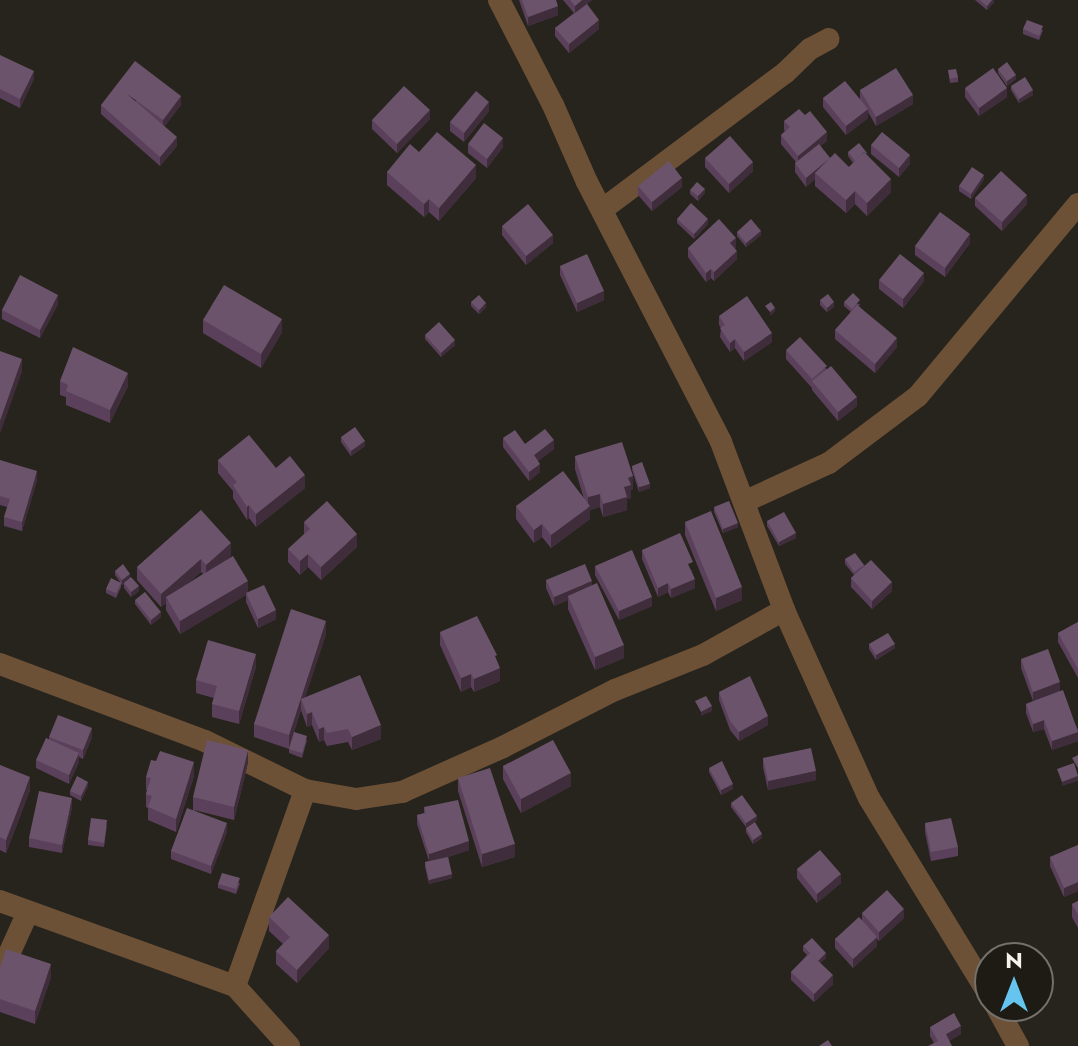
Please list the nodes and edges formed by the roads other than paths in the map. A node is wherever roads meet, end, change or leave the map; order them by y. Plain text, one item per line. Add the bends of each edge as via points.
1 (499, 0) edge
2 (829, 39) dead end
3 (1078, 204) edge
4 (603, 209) junction
5 (746, 501) junction
6 (784, 610) junction
7 (0, 664) edge
8 (305, 790) junction
9 (0, 901) edge
10 (28, 912) junction
11 (974, 970) edge
12 (0, 974) edge
13 (235, 986) junction
14 (1005, 1022) edge
15 (289, 1046) edge
16 (1018, 1046) edge

1 - 4 street
2 - 4 street
3 - 5 street via 918,396 829,463
4 - 5 street
5 - 6 street
6 - 8 street via 703,655 615,690 402,792 356,799
6 - 11 street via 869,798
7 - 8 street via 205,741
8 - 13 street
9 - 10 street
10 - 12 street
10 - 13 street
13 - 15 street
14 - 16 street

